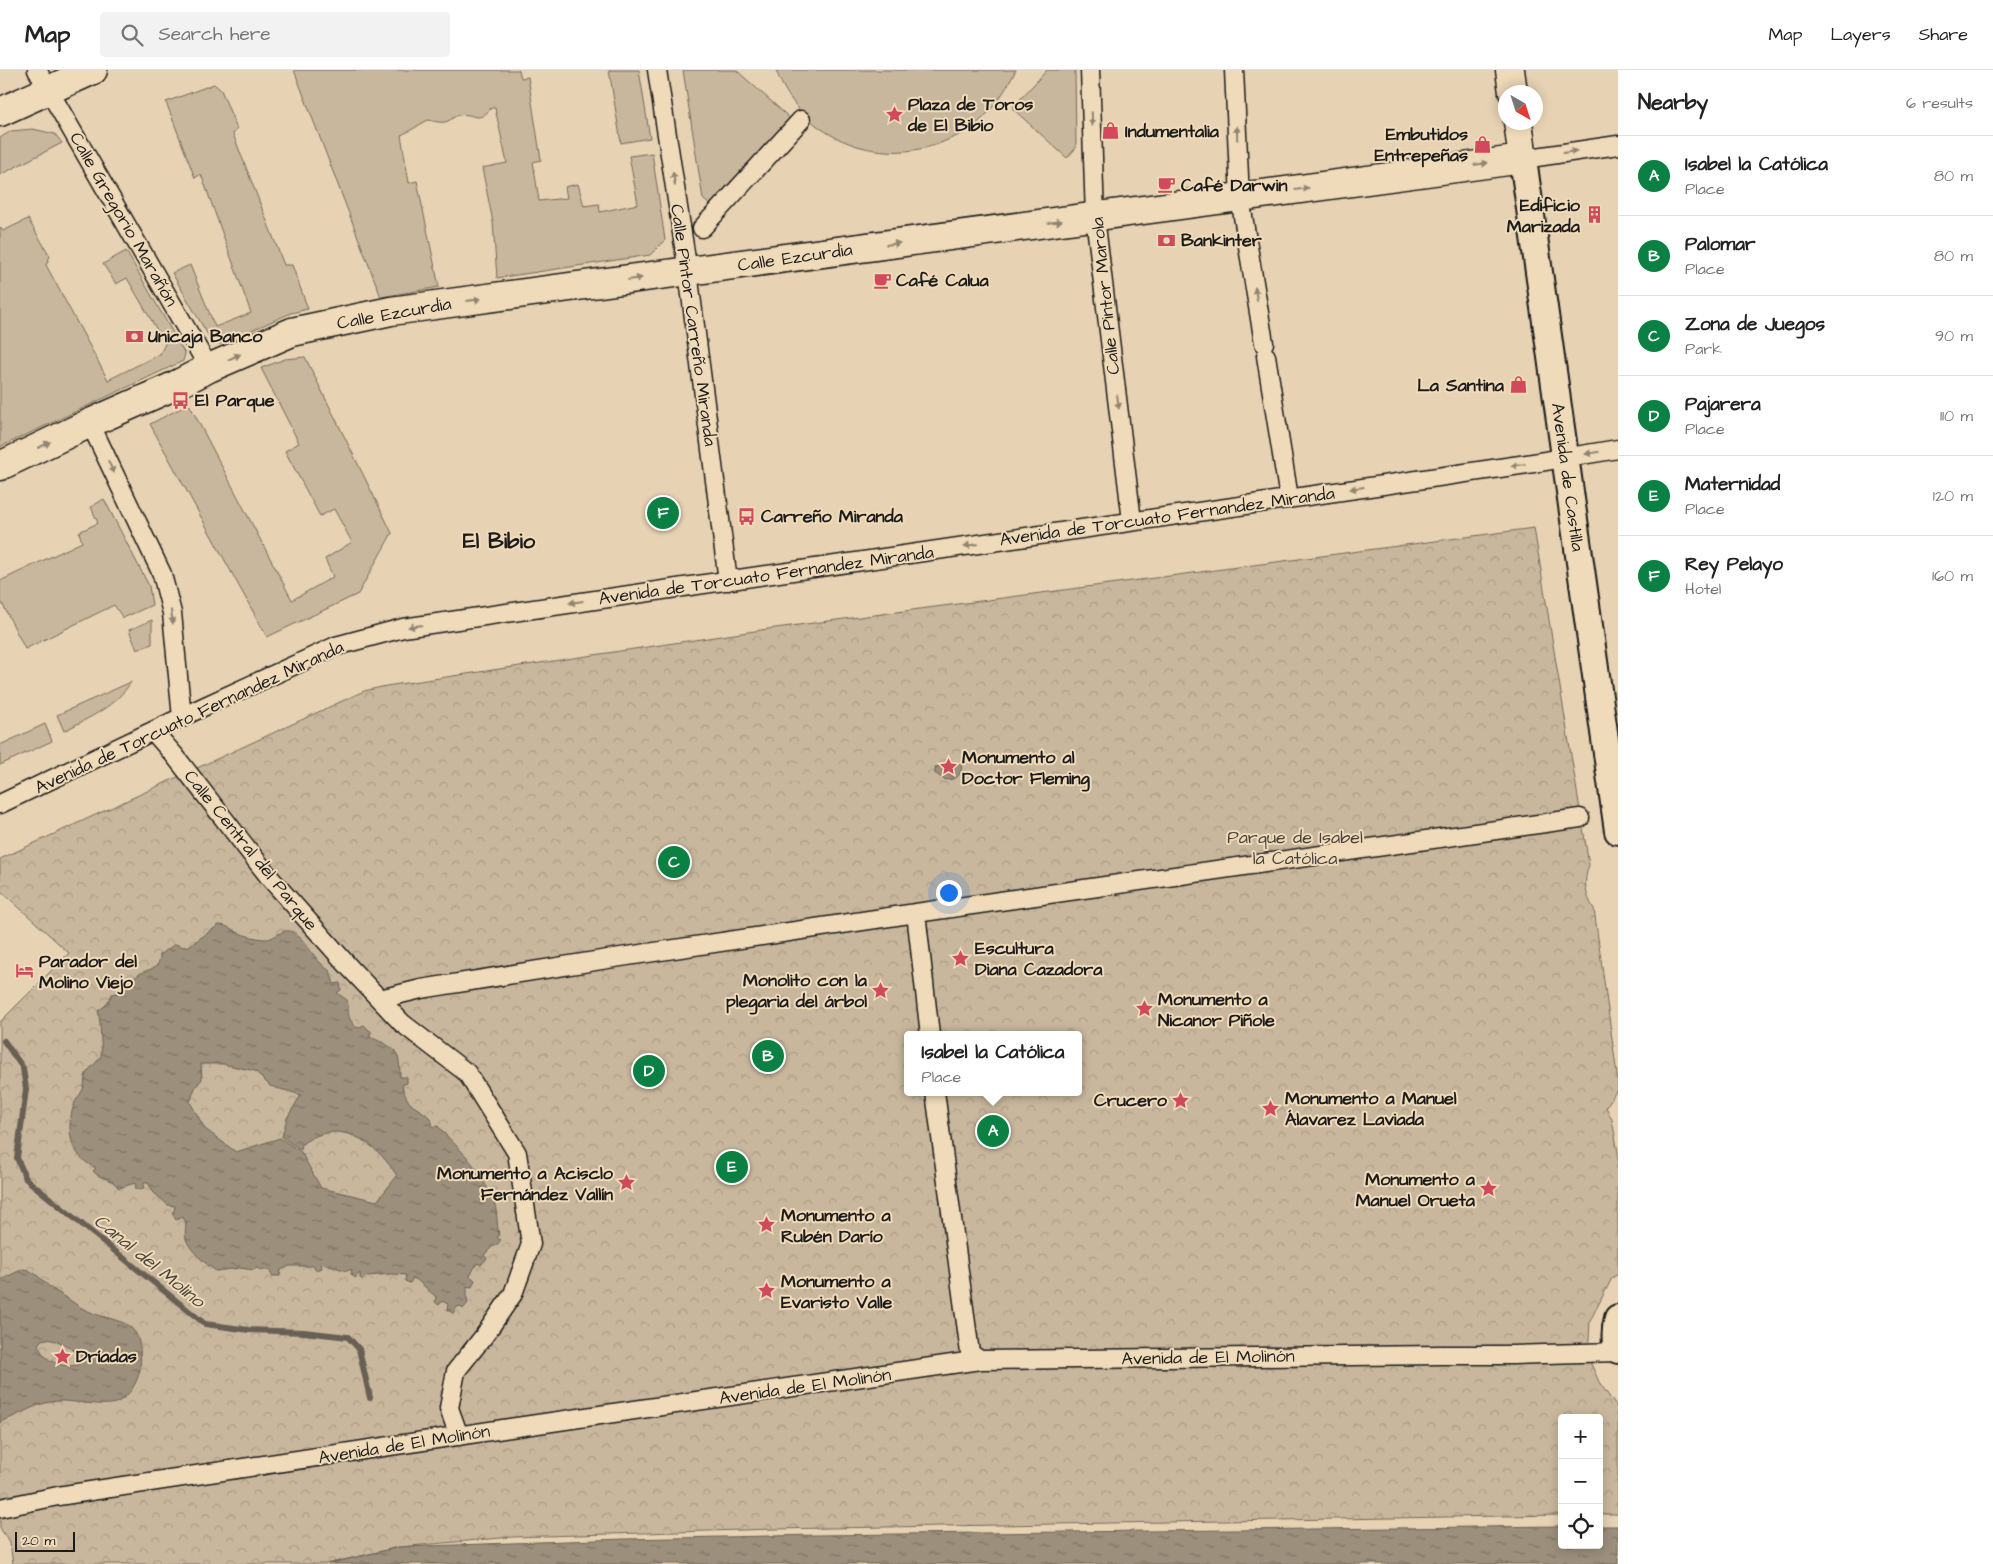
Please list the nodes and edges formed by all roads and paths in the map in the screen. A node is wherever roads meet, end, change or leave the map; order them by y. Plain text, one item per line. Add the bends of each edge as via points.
1 (93, 70) edge
2 (657, 70) edge
3 (1090, 70) edge
4 (1234, 70) edge
5 (1510, 70) edge
6 (44, 80) edge
7 (1512, 85) edge
8 (0, 112) edge
9 (801, 120) dead end
10 (1519, 130) edge
11 (1618, 145) edge
12 (1523, 159) junction
13 (1240, 198) junction
14 (1096, 217) junction
15 (702, 228) dead end
16 (688, 272) junction
17 (209, 368) junction
18 (90, 423) junction
19 (1618, 449) edge
20 (1566, 457) junction
21 (0, 466) edge
22 (1289, 498) junction
23 (1132, 521) junction
24 (728, 581) junction
25 (182, 718) junction
26 (153, 731) junction
27 (1611, 733) edge
28 (0, 804) edge
29 (1580, 818) dead end
30 (1618, 831) edge
31 (916, 913) junction
32 (380, 999) junction
33 (930, 1031) edge
34 (936, 1096) edge
35 (1618, 1318) edge
36 (1618, 1351) edge
37 (980, 1360) junction
38 (459, 1436) junction
39 (0, 1508) edge

1 - 6 main road
16 -> 2 street, Calle Pintor Carreño Miranda
3 -> 14 street, Calle Pintor Marola
13 -> 4 street
5 - 7 main road
6 - 8 main road
6 - 17 street, Calle Gregorio Marañón
9 - 15 street
10 - 12 main road, Avenida de Castilla
12 -> 11 street, Calle Ezcurdia
13 -> 12 main road, Calle Ezcurdia
12 - 20 main road, Avenida de Castilla
13 - 14 main road, Calle Ezcurdia
22 -> 13 street
16 -> 14 main road, Calle Ezcurdia
14 -> 23 street, Calle Pintor Marola
17 -> 16 main road, Calle Ezcurdia via 292,332 391,311
16 - 24 street, Calle Pintor Carreño Miranda
17 - 18 main road, Calle Ezcurdia
21 -> 18 main road, Calle Ezcurdia
18 -> 25 street via 162,574 172,613
19 -> 20 street, Avenida de Torcuato Fernandez Miranda
20 -> 22 street, Avenida de Torcuato Fernandez Miranda
20 - 27 main road, Avenida de Castilla
22 - 23 street, Avenida de Torcuato Fernandez Miranda
23 -> 24 street, Avenida de Torcuato Fernandez Miranda
24 -> 25 street, Avenida de Torcuato Fernandez Miranda via 403,628 336,646
25 - 26 street, Avenida de Torcuato Fernandez Miranda
26 - 28 street, Avenida de Torcuato Fernandez Miranda
26 - 32 street, Calle Central del Parque via 270,878
27 - 30 main road, Avenida de Castilla
29 - 31 street
31 - 32 street via 614,958
31 - 33 street
32 - 38 street, Calle Central del Parque via 402,1023 467,1073 517,1153 531,1244 513,1294 456,1371 448,1408
34 - 37 street via 970,1353
35 - 36 main road via 1615,1342
36 - 37 street, Avenida de El Molinón via 1512,1356 1441,1354
37 - 38 street, Avenida de El Molinón
38 - 39 street, Avenida de El Molinón

